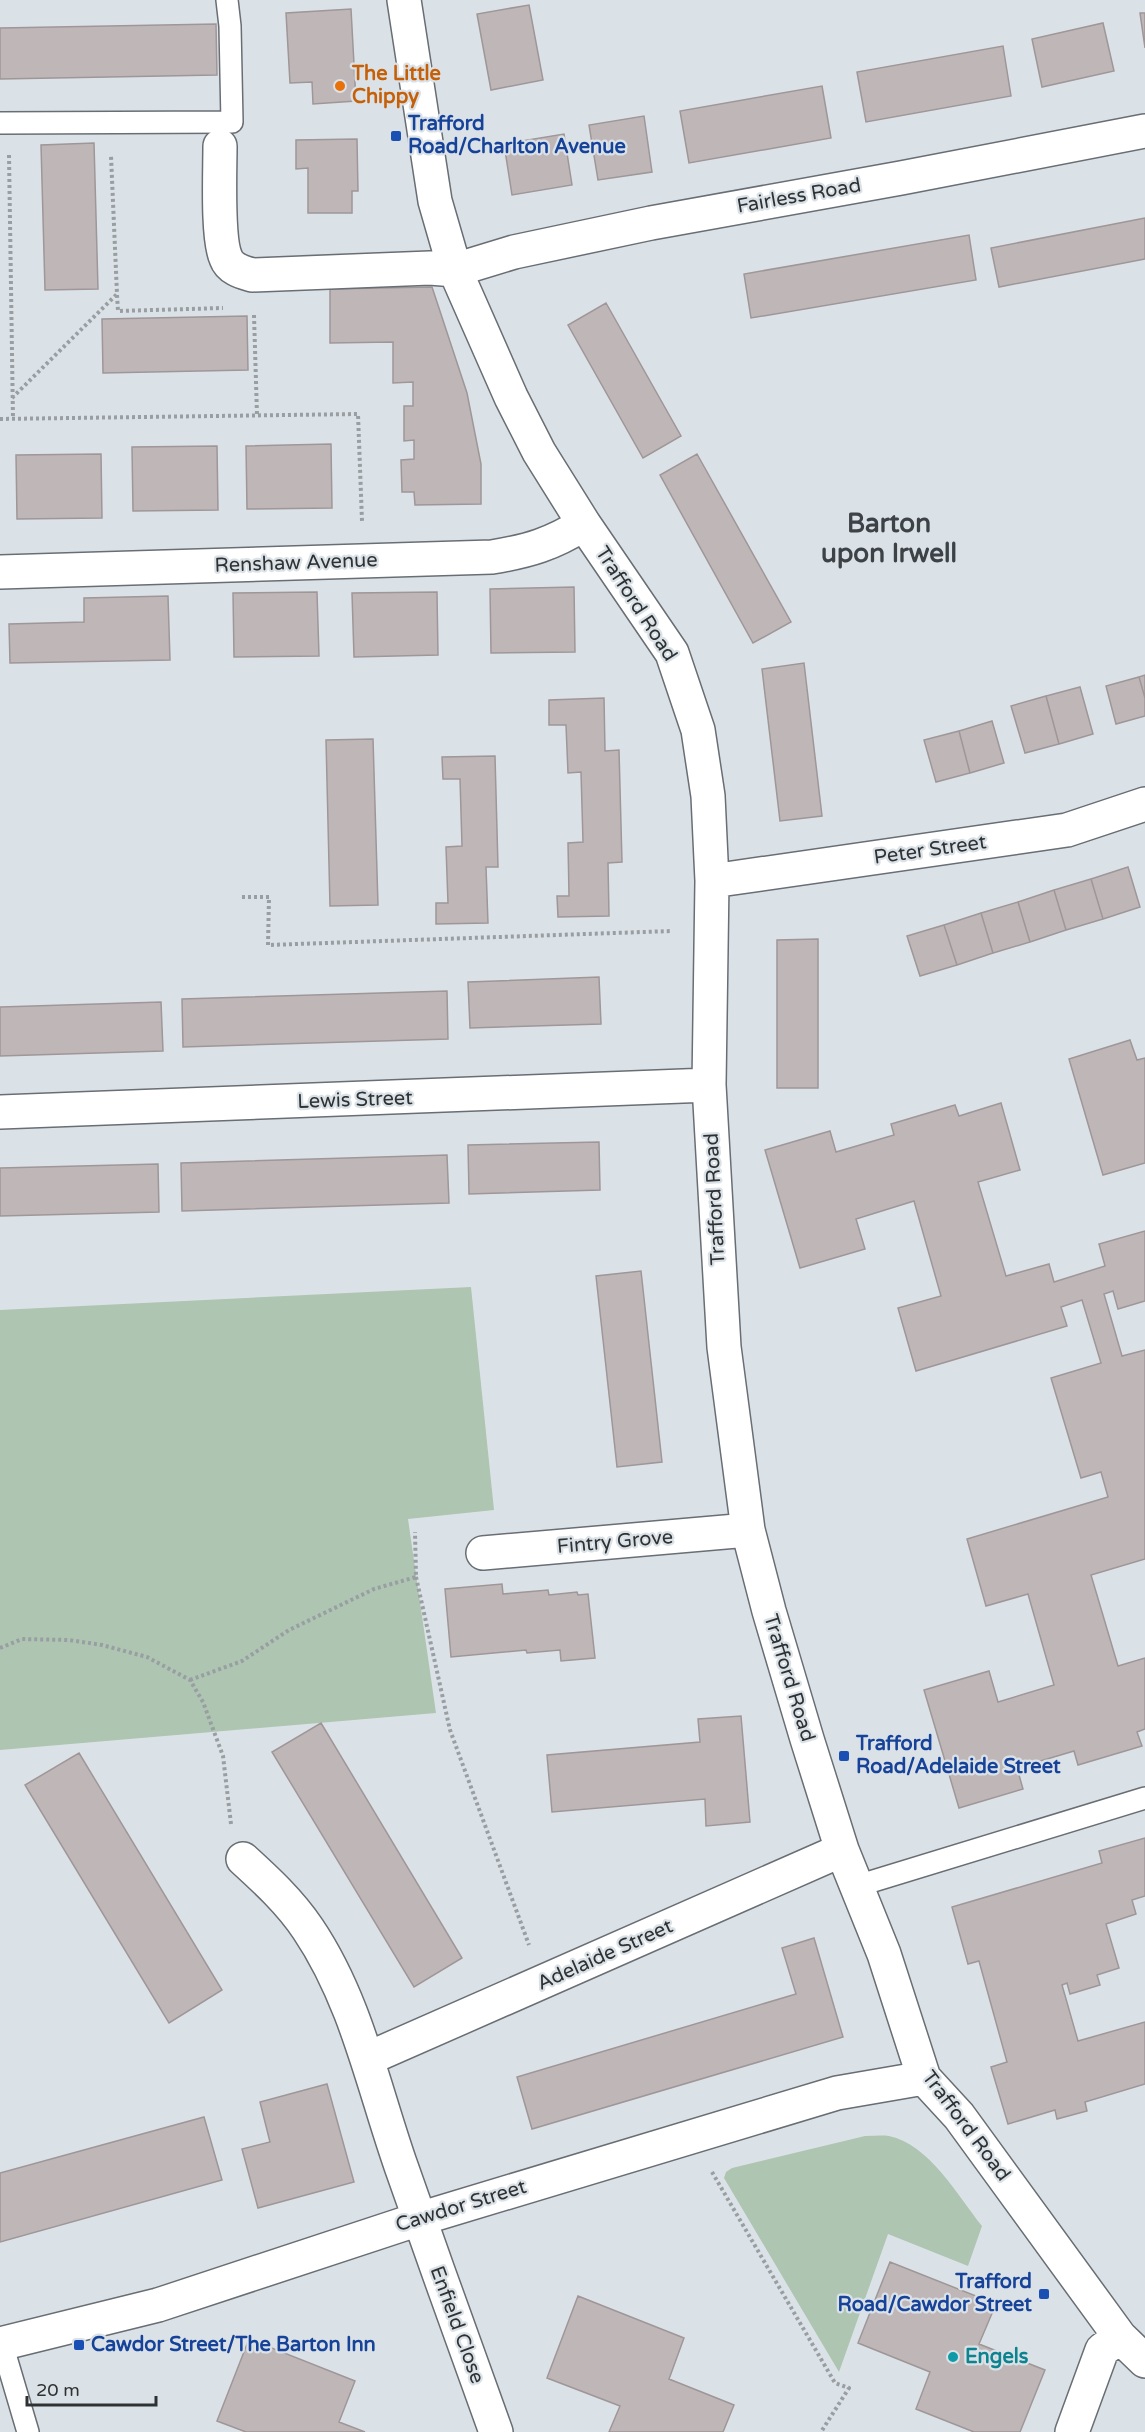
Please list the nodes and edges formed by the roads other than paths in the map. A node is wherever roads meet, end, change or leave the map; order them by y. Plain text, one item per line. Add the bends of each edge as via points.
1 (227, 0) edge
2 (404, 0) edge
3 (0, 123) edge
4 (1145, 131) edge
5 (220, 146) dead end
6 (455, 270) junction
7 (584, 524) junction
8 (0, 572) edge
9 (1145, 804) edge
10 (712, 881) junction
11 (709, 1085) junction
12 (0, 1112) edge
13 (748, 1530) junction
14 (483, 1553) dead end
15 (1145, 1798) edge
16 (842, 1850) junction
17 (243, 1859) road end
18 (857, 1886) junction
19 (368, 2059) junction
20 (924, 2078) junction
21 (419, 2219) junction
22 (1120, 2337) junction
23 (1, 2344) edge
24 (1145, 2361) edge
25 (28, 2432) edge
26 (496, 2432) edge
27 (1072, 2432) edge

1 - 3 lane via 232,122
2 - 6 street, Trafford Road via 435,201
4 - 6 street, Fairless Road via 651,223 514,252
5 - 6 street via 222,242 226,260 238,271 252,275
6 - 7 street, Trafford Road via 511,397 539,452
7 - 8 street, Renshaw Avenue via 529,551 492,557
7 - 10 street, Trafford Road via 672,653 698,730 708,796
9 - 10 street, Peter Street via 1067,830
10 - 11 street, Trafford Road
11 - 12 street, Lewis Street
11 - 13 street, Trafford Road via 724,1347
13 - 14 street, Fintry Grove
13 - 16 street, Trafford Road
15 - 18 lane
16 - 18 street, Trafford Road
16 - 19 street, Adelaide Street
17 - 19 street via 308,1929 333,1972
18 - 20 street, Trafford Road via 884,1954
19 - 21 street
20 - 21 street, Cawdor Street via 837,2093
20 - 22 street, Trafford Road via 959,2116
21 - 23 street, Cawdor Street via 158,2305
21 - 26 street, Enfield Close
22 - 24 street, Trafford Road
22 - 27 street via 1102,2350
23 - 25 lane

